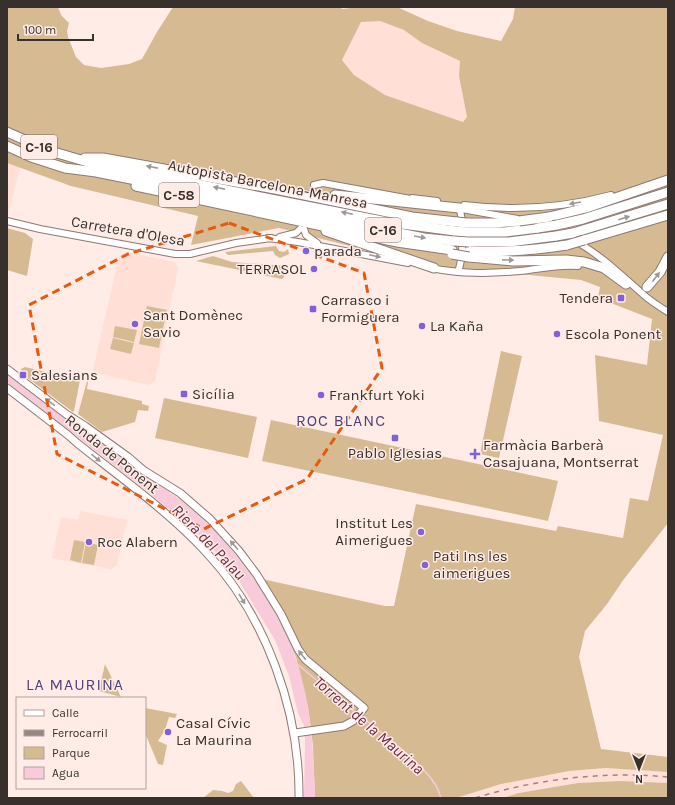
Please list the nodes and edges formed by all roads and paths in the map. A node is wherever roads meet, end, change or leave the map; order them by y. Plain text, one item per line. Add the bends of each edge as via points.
1 (7, 132) edge
2 (7, 146) edge
3 (71, 158) junction
4 (65, 168) junction
5 (668, 180) edge
6 (654, 184) junction
7 (314, 185) dead end
8 (275, 188) junction
9 (668, 192) edge
10 (404, 197) junction
11 (668, 204) edge
12 (459, 208) junction
13 (668, 215) edge
14 (7, 221) edge
15 (303, 227) junction
16 (456, 227) junction
17 (468, 227) junction
18 (268, 238) junction
19 (324, 246) junction
20 (452, 248) junction
21 (467, 252) junction
22 (666, 261) edge
23 (434, 268) junction
24 (446, 270) junction
25 (458, 272) junction
26 (626, 284) junction
27 (645, 291) junction
28 (668, 312) edge
29 (7, 369) edge
30 (7, 388) edge
31 (295, 733) junction
32 (299, 798) edge

1 - 3 highway, Autopista Barcelona-Manresa / C-16
2 - 4 highway, Autopista Barcelona-Manresa / C-16
8 -> 3 highway, C-58 via 102,158
16 -> 3 highway, Autopista Barcelona-Manresa / C-16 via 387,222
4 - 15 highway, C-58
4 -> 20 highway, Autopista Barcelona-Manresa / C-16 via 96,172 409,235
5 - 6 highway
6 -> 10 street via 583,202 533,208 479,207
6 - 17 highway, bridge via 586,208 549,217
7 - 10 street via 323,183
8 - 12 highway, C-58
8 - 16 highway, C-58
9 - 17 highway, Autopista Barcelona-Manresa / C-16, bridge via 557,225 505,232
10 - 12 street
21 -> 11 highway, Autopista Barcelona-Manresa / C-16, bridge via 509,242 573,233
12 - 21 street
12 - 27 street, C-58 via 523,220 561,233 587,248
13 - 21 highway, bridge via 567,245 510,252
14 - 18 street, Carretera d'Olesa via 175,254 190,254
15 - 18 street, Carretera d'Olesa via 296,233
15 - 19 street via 310,239
15 - 20 highway, C-58 via 434,248
15 - 23 highway via 311,226
16 - 17 highway, Autopista Barcelona-Manresa / C-16, bridge
18 - 19 street
19 -> 23 street
20 - 21 highway, Autopista Barcelona-Manresa / C-16, bridge
20 - 21 highway, bridge
21 - 24 street via 453,267
21 - 25 street
21 -> 26 highway via 513,261 584,262 604,268
27 -> 22 highway
23 - 24 street
24 - 25 street
25 - 26 street via 485,274 573,265 599,270
26 - 27 street, C-58
27 - 28 street, C-58
31 -> 29 main road, Ronda de Ponent via 344,726 363,709 305,659 257,575 221,530 196,506
30 -> 31 main road, Ronda de Ponent via 173,521 221,570 244,602 270,653
31 - 32 main road, Ronda de Ponent

